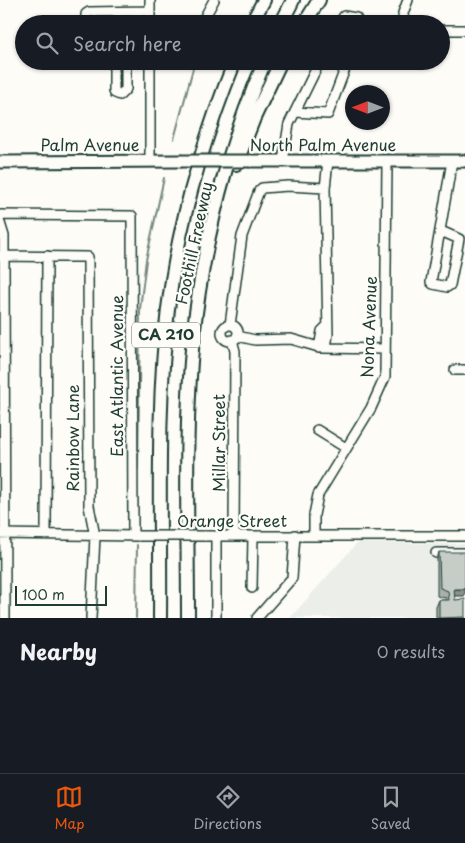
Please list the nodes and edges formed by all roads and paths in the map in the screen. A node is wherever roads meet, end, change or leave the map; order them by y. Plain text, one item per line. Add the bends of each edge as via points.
1 (150, 0) edge
2 (214, 0) edge
3 (262, 0) edge
4 (293, 0) edge
5 (319, 0) edge
6 (408, 0) edge
7 (150, 11) junction
8 (86, 15) edge
9 (150, 15) edge
10 (206, 15) edge
11 (255, 15) edge
12 (286, 15) edge
13 (310, 15) edge
14 (403, 15) edge
15 (450, 30) edge
16 (465, 30) edge
17 (114, 70) edge
18 (126, 70) edge
19 (150, 70) edge
20 (232, 70) edge
21 (262, 70) edge
22 (277, 70) edge
23 (315, 70) edge
24 (345, 70) edge
25 (294, 112) junction
26 (150, 161) junction
27 (180, 161) joint
28 (284, 161) junction
29 (328, 161) junction
30 (452, 161) junction
31 (465, 161) edge
32 (0, 162) edge
33 (387, 162) junction
34 (326, 188) junction
35 (0, 215) edge
36 (0, 223) edge
37 (441, 231) junction
38 (2, 256) edge
39 (47, 256) junction
40 (197, 304) junction
41 (230, 325) junction
42 (235, 338) junction
43 (322, 348) junction
44 (385, 349) junction
45 (455, 370) dead end
46 (465, 370) edge
47 (317, 430) dead end
48 (346, 448) junction
49 (2, 534) edge
50 (46, 535) junction
51 (295, 535) junction
52 (314, 535) junction
53 (95, 536) junction
54 (136, 536) junction
55 (216, 536) junction
56 (234, 536) junction
57 (253, 536) junction
58 (465, 536) edge
59 (436, 553) dead end
60 (465, 553) edge
61 (252, 588) dead end
62 (5, 618) edge
63 (91, 618) edge
64 (160, 618) edge
65 (188, 618) edge
66 (216, 618) edge
67 (257, 618) edge

1 - 7 street
2 - 10 street
3 - 11 highway
4 - 12 highway
5 - 13 highway
6 - 14 street
7 - 8 street via 90,12
7 - 9 street
15 - 16 street
17 - 18 street via 117,95 126,89
19 - 26 street
20 - 64 highway, Foothill Freeway / CA 210 via 194,180 168,307 162,381
21 - 40 highway, Foothill Freeway / CA 210 via 218,198
22 - 40 highway via 232,174
23 - 25 street
24 - 25 street via 328,114
25 - 28 street via 285,140
26 - 27 main road, Palm Avenue
26 - 32 main road, Palm Avenue
27 - 28 main road, North Palm Avenue, bridge
28 - 29 main road, North Palm Avenue
29 - 33 main road, North Palm Avenue
29 - 34 street
30 - 31 main road, North Palm Avenue
30 - 33 main road, North Palm Avenue
30 - 37 street via 440,220
33 - 44 street, Nona Avenue
34 - 41 street via 288,186 259,191 242,236
34 - 43 street via 326,327
35 - 54 street, East Atlantic Avenue via 132,216
36 - 38 street via 4,236
37 - 37 street via 431,282 447,287 450,286 459,239
38 - 39 street
38 - 49 street
39 - 50 street
39 - 53 street, Rainbow Lane via 88,257 88,506
40 - 65 highway, Foothill Freeway / CA 210 via 189,408
41 - 42 street via 236,329
41 - 42 street via 223,328 222,336 225,340
42 - 43 street via 291,339
42 - 56 street, Millar Street
43 - 44 street
44 - 48 street, Nona Avenue via 385,378 380,392
45 - 46 street
47 - 48 street
48 - 52 street, Nona Avenue via 318,495
49 - 50 street, Orange Street
49 - 62 street
50 - 53 street, Orange Street
51 - 52 street, Orange Street
51 - 57 street, Orange Street
51 - 67 street via 292,578
52 - 58 street, Orange Street
53 - 54 street, Orange Street
53 - 63 street, Rainbow Lane
54 - 55 street, Orange Street, bridge
55 - 56 street, Orange Street
55 - 66 street
56 - 57 street, Orange Street
57 - 61 street
59 - 60 street

